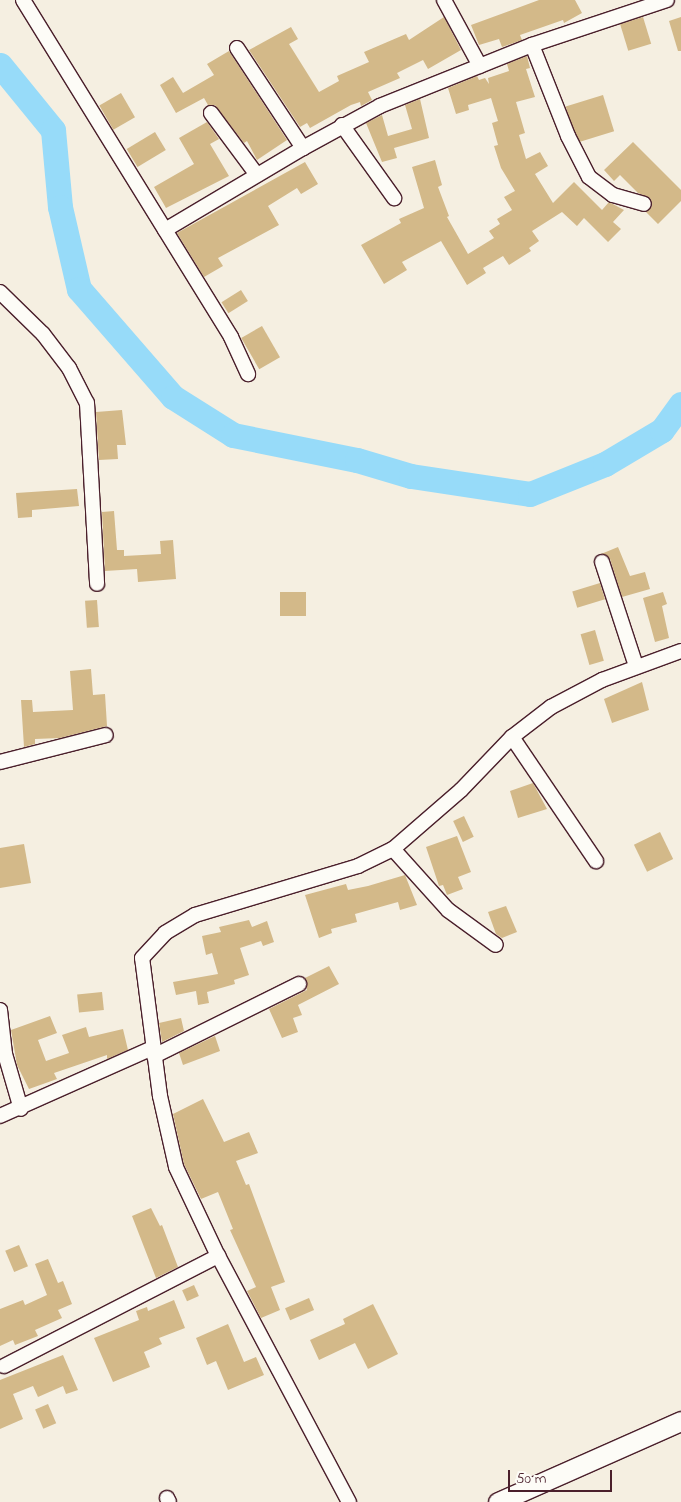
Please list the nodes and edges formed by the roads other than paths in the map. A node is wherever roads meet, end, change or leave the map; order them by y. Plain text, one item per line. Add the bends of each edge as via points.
1 (23, 0) edge
2 (444, 0) edge
3 (667, 0) edge
4 (532, 45) junction
5 (237, 48) dead end
6 (480, 66) junction
7 (211, 113) dead end
8 (342, 125) junction
9 (303, 148) junction
10 (257, 175) junction
11 (394, 198) dead end
12 (644, 204) dead end
13 (165, 230) junction
14 (0, 292) edge
15 (248, 374) dead end
16 (602, 562) dead end
17 (97, 584) dead end
18 (681, 651) edge
19 (636, 666) junction
20 (106, 736) dead end
21 (512, 737) junction
22 (0, 762) edge
23 (393, 849) junction
24 (596, 861) dead end
25 (496, 945) dead end
26 (299, 984) dead end
27 (0, 1010) edge
28 (153, 1052) junction
29 (21, 1109) junction
30 (0, 1116) edge
31 (218, 1256) junction
32 (4, 1366) dead end
33 (681, 1421) edge
34 (348, 1502) edge
35 (498, 1502) edge

1 - 13 street
2 - 6 street
3 - 4 street
4 - 6 street
4 - 12 street via 568,136 589,176 613,195
5 - 9 street
6 - 8 street via 428,84
7 - 10 street
8 - 9 street
8 - 11 street
9 - 10 street
10 - 13 street
13 - 15 street via 231,337
14 - 17 street via 43,334 69,368 87,403
16 - 19 street
18 - 19 street
19 - 21 street via 564,699
20 - 22 street
21 - 23 street via 461,790
21 - 24 street
23 - 25 street via 448,910
23 - 28 street via 342,871 219,906 165,933 147,950 141,962
26 - 28 street
27 - 29 street via 6,1060
28 - 29 street
28 - 31 street via 172,1154
29 - 30 street
31 - 32 street
31 - 34 street
33 - 35 street

